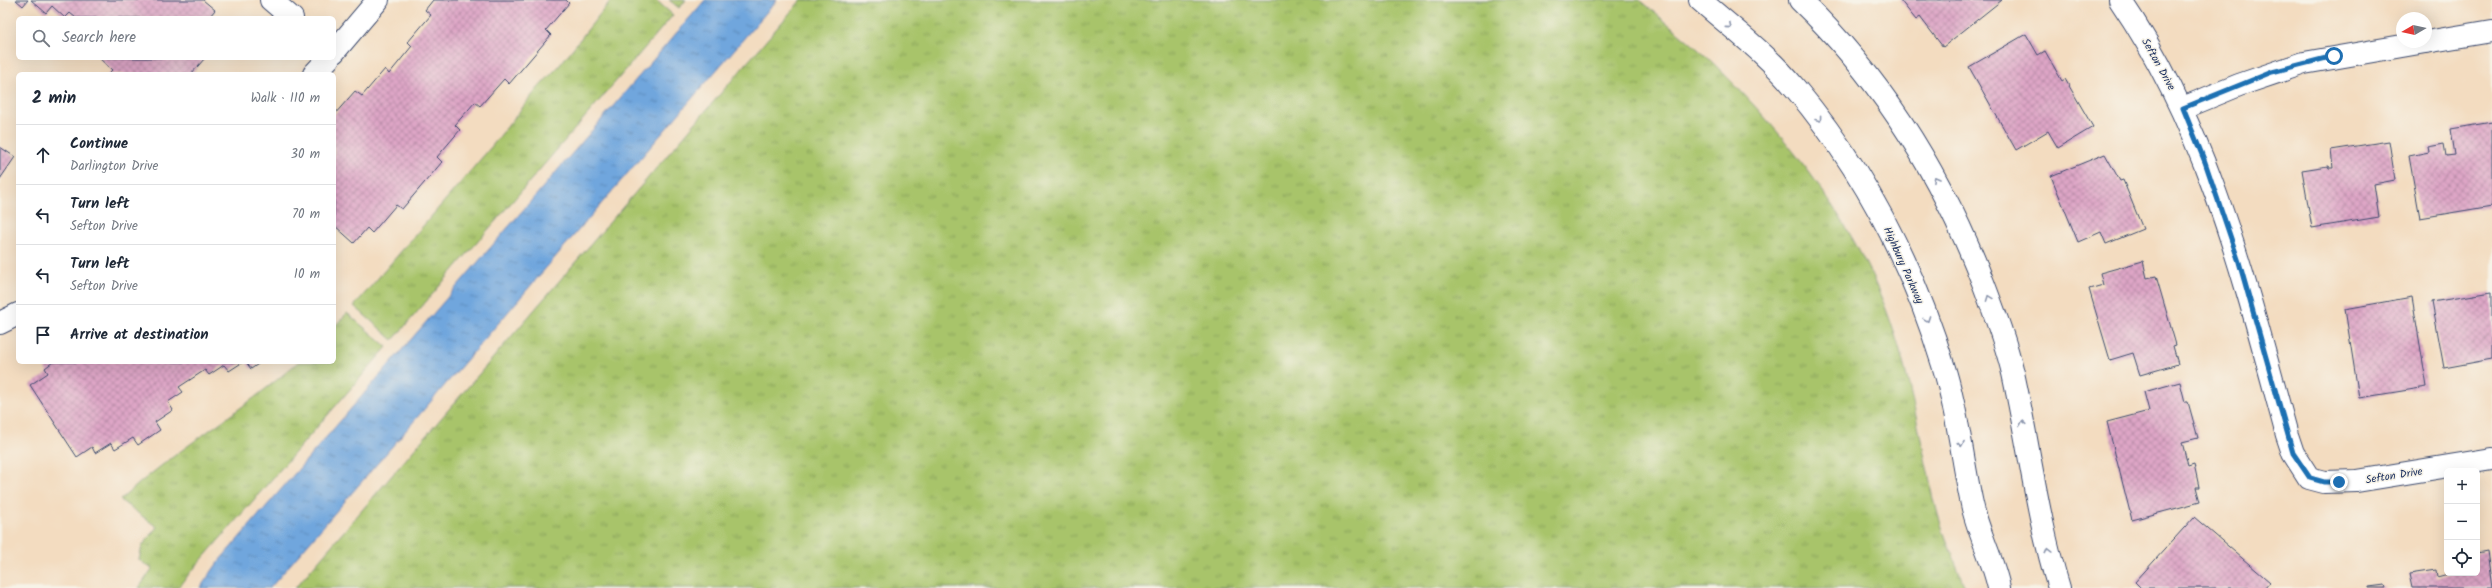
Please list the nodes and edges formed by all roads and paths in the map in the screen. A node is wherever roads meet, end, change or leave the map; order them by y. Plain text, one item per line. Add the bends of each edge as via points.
1 (271, 0) edge
2 (378, 0) edge
3 (1700, 0) edge
4 (1800, 0) edge
5 (2120, 0) edge
6 (290, 16) edge
7 (2492, 31) edge
8 (2432, 41) edge
9 (2396, 47) edge
10 (336, 50) edge
11 (327, 60) edge
12 (316, 72) edge
13 (2183, 108) junction
14 (16, 315) edge
15 (0, 323) edge
16 (2492, 459) edge
17 (1999, 588) edge
18 (2059, 588) edge

1 - 6 street
2 - 10 street
3 -> 17 street, Highbury Parkway via 1794,87 1862,181 1894,239 1916,289 1944,369 1956,416 1972,507 1991,556
18 -> 4 street via 2039,518 2012,371 1997,319 1966,237 1936,177 1898,115 1841,42
5 - 13 street, Sefton Drive
7 - 8 street
9 - 13 street via 2304,62 2239,84
11 - 12 street
13 - 16 street, Sefton Drive via 2205,162 2239,262 2291,447 2300,466 2310,478 2324,482 2357,481
14 - 15 street

